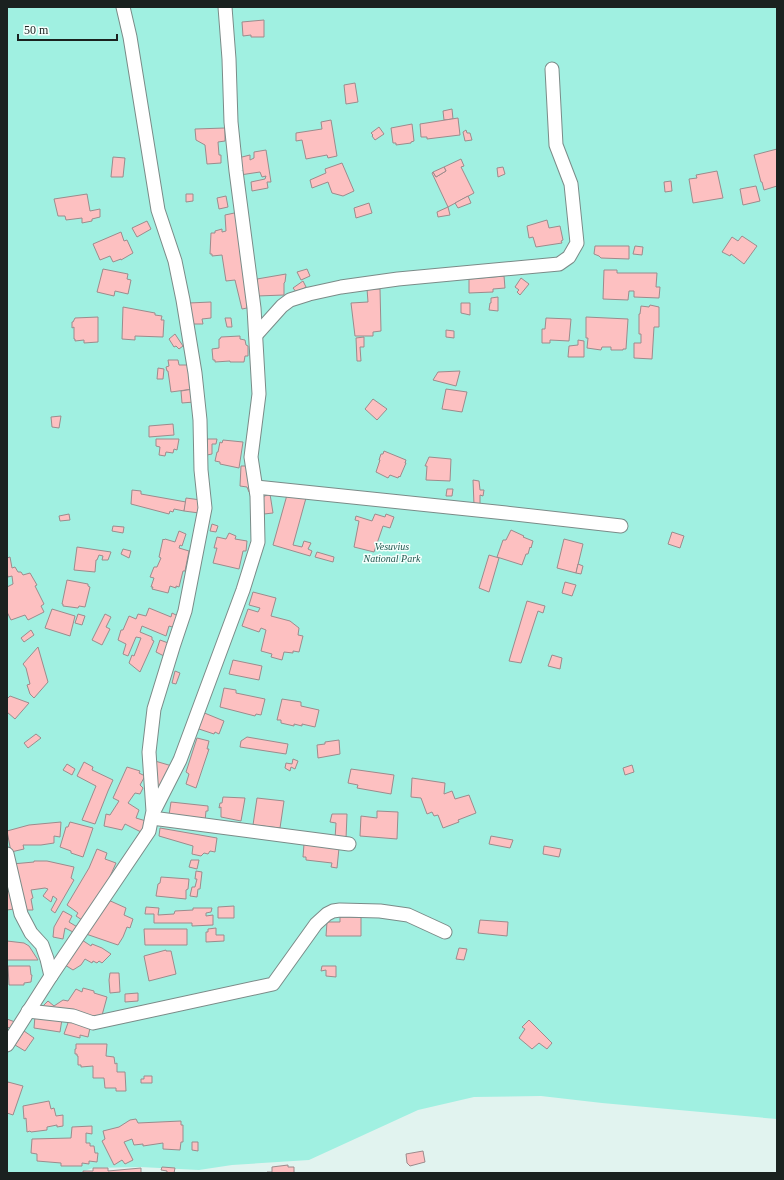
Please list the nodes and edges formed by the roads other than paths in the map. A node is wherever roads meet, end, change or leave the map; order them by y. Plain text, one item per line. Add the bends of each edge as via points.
1 (123, 7) edge
2 (225, 7) edge
3 (552, 69) dead end
4 (256, 336) junction
5 (256, 487) junction
6 (620, 526) dead end
7 (153, 814) junction
8 (349, 844) dead end
9 (7, 854) edge
10 (445, 932) dead end
11 (51, 976) junction
12 (28, 1011) junction
13 (7, 1045) edge

1 - 7 street via 158,210 175,261 195,373 205,508 185,612 154,709 149,752
2 - 4 street via 231,122
3 - 4 street via 556,145 571,184 577,243 568,257 559,264 398,279 309,294 290,300 282,306
4 - 5 street via 259,394 252,457
5 - 6 street
5 - 7 street via 258,542 243,590 180,760
7 - 8 street
7 - 11 street via 149,831
9 - 11 street via 21,914 31,933 42,945
10 - 12 street via 408,916 380,911 333,911 316,924 273,984 93,1023 73,1016
11 - 12 street
12 - 13 street

